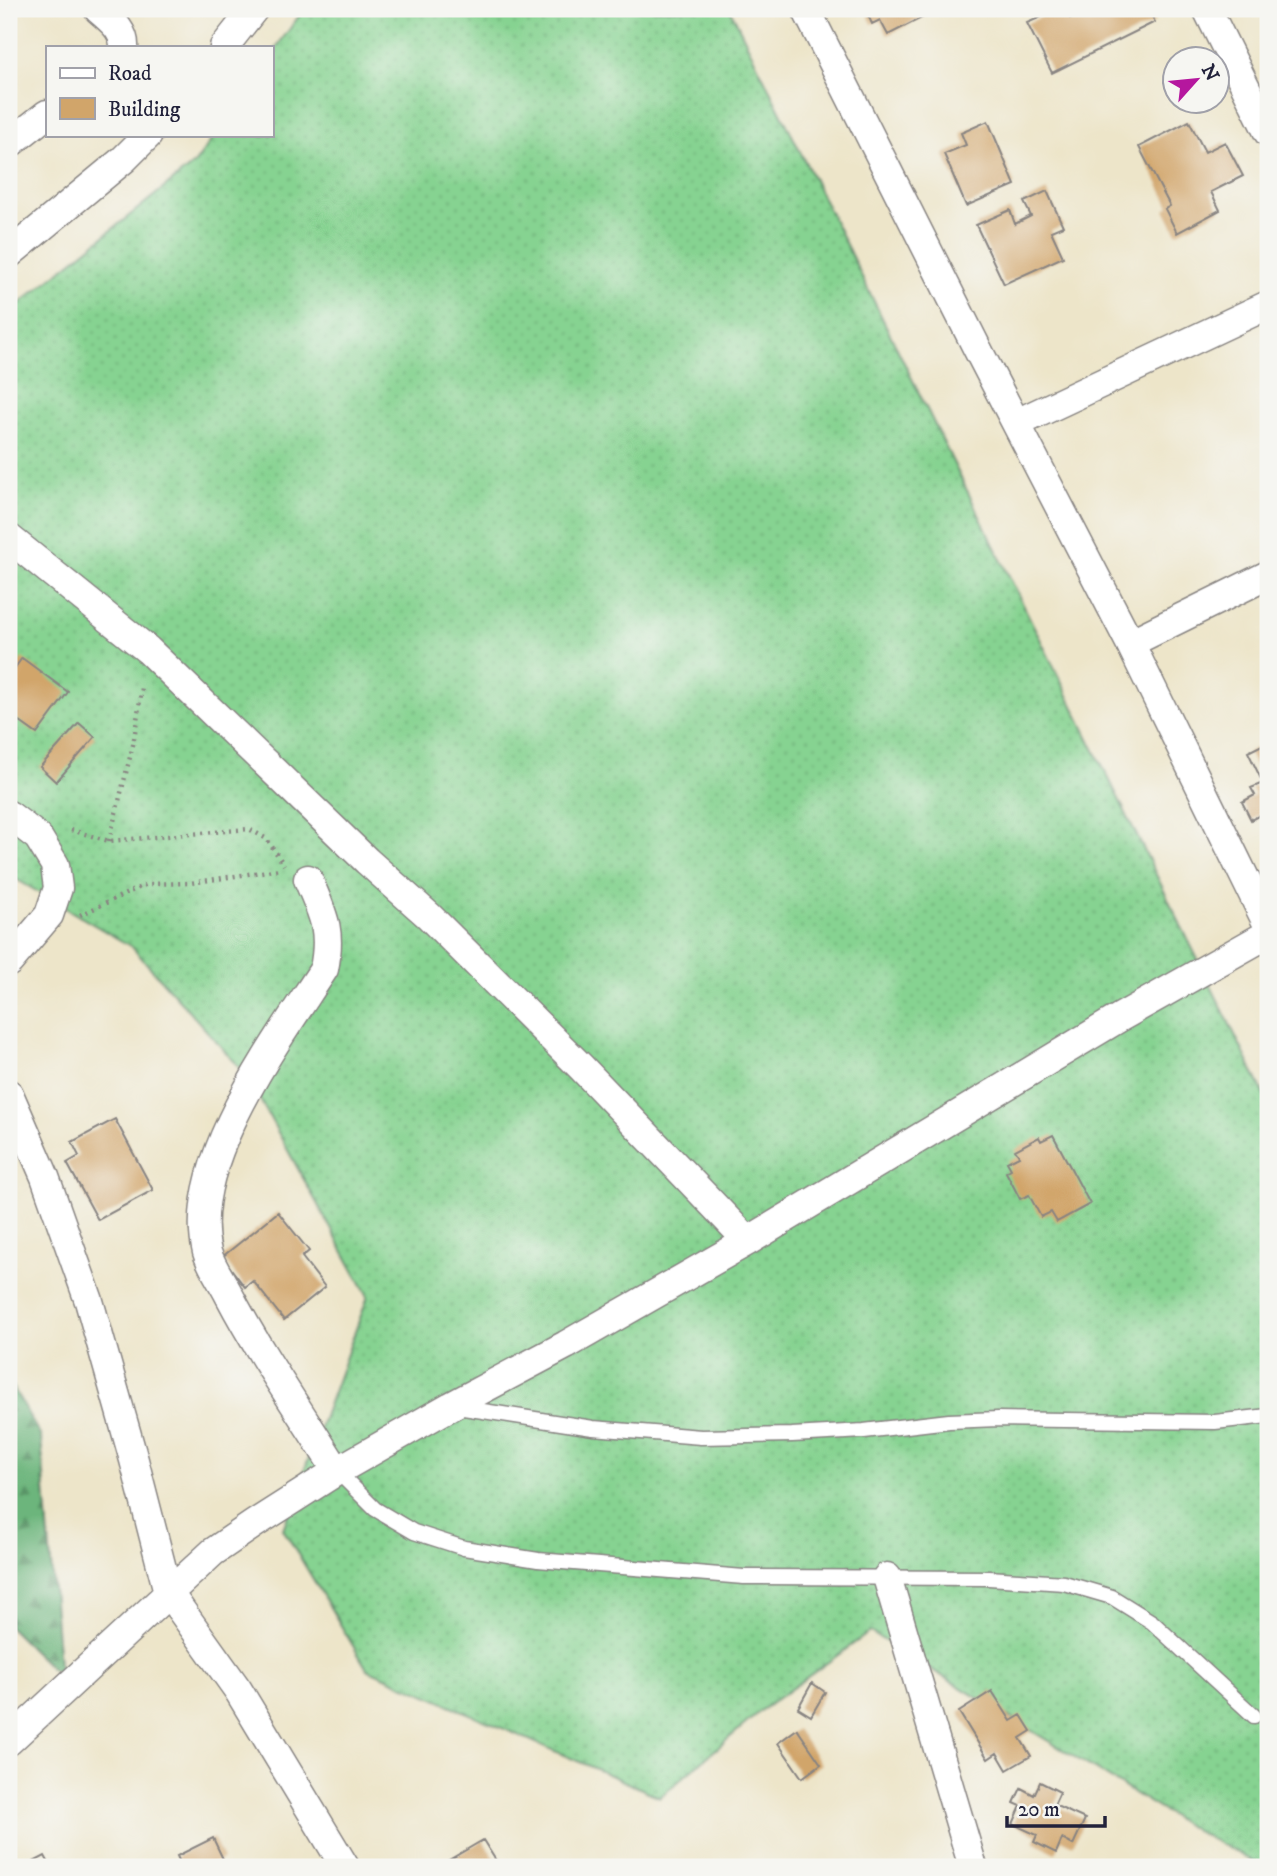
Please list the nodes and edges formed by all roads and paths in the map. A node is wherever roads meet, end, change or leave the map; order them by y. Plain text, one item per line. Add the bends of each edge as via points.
1 (98, 9) edge
2 (254, 9) edge
3 (806, 9) edge
4 (1208, 9) edge
5 (124, 46) edge
6 (225, 46) edge
7 (46, 115) edge
8 (1268, 132) edge
9 (147, 136) edge
10 (9, 144) edge
11 (9, 254) edge
12 (1268, 305) edge
13 (1017, 423) junction
14 (9, 538) edge
15 (1268, 575) edge
16 (1130, 642) junction
17 (148, 650) junction
18 (9, 815) edge
19 (62, 828) dead end
20 (109, 841) junction
21 (297, 873) junction
22 (49, 915) junction
23 (1268, 925) edge
24 (1268, 934) edge
25 (9, 962) edge
26 (9, 1094) edge
27 (748, 1241) junction
28 (451, 1406) junction
29 (1268, 1416) edge
30 (337, 1471) junction
31 (887, 1577) junction
32 (168, 1592) junction
33 (1254, 1716) dead end
34 (9, 1741) edge
35 (345, 1867) edge
36 (973, 1867) edge

1 - 5 street via 117,27
2 - 6 street
3 - 13 street
4 - 8 street
7 - 10 street
9 - 11 street
12 - 13 street
13 - 16 street
14 - 17 street
15 - 16 street
16 - 23 street
17 - 20 path via 133,745
17 - 27 street via 429,916
18 - 22 street via 38,837 55,865 58,888
19 - 20 path
20 - 21 path via 249,829 267,839
21 - 22 path via 147,884 74,918
21 - 30 street via 326,921 329,944 324,969 240,1104 215,1164 204,1210 207,1253
22 - 25 street
24 - 27 street
26 - 32 street via 45,1177 89,1301
27 - 28 street
28 - 29 lane via 593,1428 701,1437 804,1435 961,1420 1214,1422
28 - 30 street
30 - 31 lane via 375,1509 414,1532 464,1548 538,1560 744,1577
30 - 32 street via 214,1552
31 - 33 lane via 1064,1583 1112,1597 1152,1622
31 - 36 street
32 - 34 street
32 - 35 street via 238,1690

